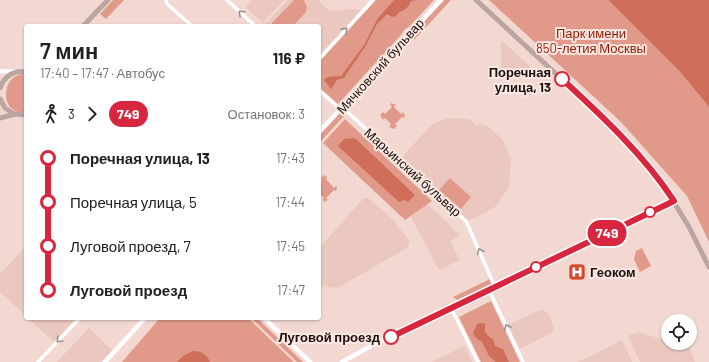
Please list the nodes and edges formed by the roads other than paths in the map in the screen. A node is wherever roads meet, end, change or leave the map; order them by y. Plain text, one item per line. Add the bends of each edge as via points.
1 (108, 0) edge
2 (166, 0) edge
3 (228, 0) edge
4 (373, 0) edge
5 (441, 0) edge
6 (476, 0) edge
7 (85, 24) edge
8 (190, 24) edge
9 (253, 24) edge
10 (321, 57) edge
11 (0, 71) edge
12 (18, 72) junction
13 (24, 72) edge
14 (0, 88) edge
15 (321, 92) edge
16 (0, 101) edge
17 (341, 108) junction
18 (0, 109) edge
19 (15, 114) junction
20 (24, 115) edge
21 (0, 118) edge
22 (321, 130) edge
23 (674, 201) junction
24 (709, 267) edge
25 (495, 287) junction
26 (489, 290) junction
27 (452, 308) junction
28 (78, 320) edge
29 (143, 320) edge
30 (266, 320) edge
31 (38, 362) edge
32 (104, 362) edge
33 (310, 362) edge
34 (342, 362) edge
35 (478, 362) edge
36 (524, 362) edge

1 - 7 main road
2 - 8 street via 169,6
9 -> 3 street
10 -> 4 street
5 - 17 street, Мячковский бульвар
6 - 23 main road via 627,142 660,180
11 - 12 street
12 - 13 main road
12 - 14 main road via 8,75
15 - 17 street, Марьинский бульвар
16 - 18 main road
16 - 19 main road via 8,111
17 - 22 street, Мячковский бульвар
25 -> 17 street, Марьинский бульвар via 466,220
19 - 20 main road
19 - 21 main road
23 - 24 main road
23 - 25 street
25 - 26 street
26 - 27 street
36 -> 26 street
27 - 34 street
27 - 35 street
28 -> 31 street
29 - 32 street
30 - 33 street

